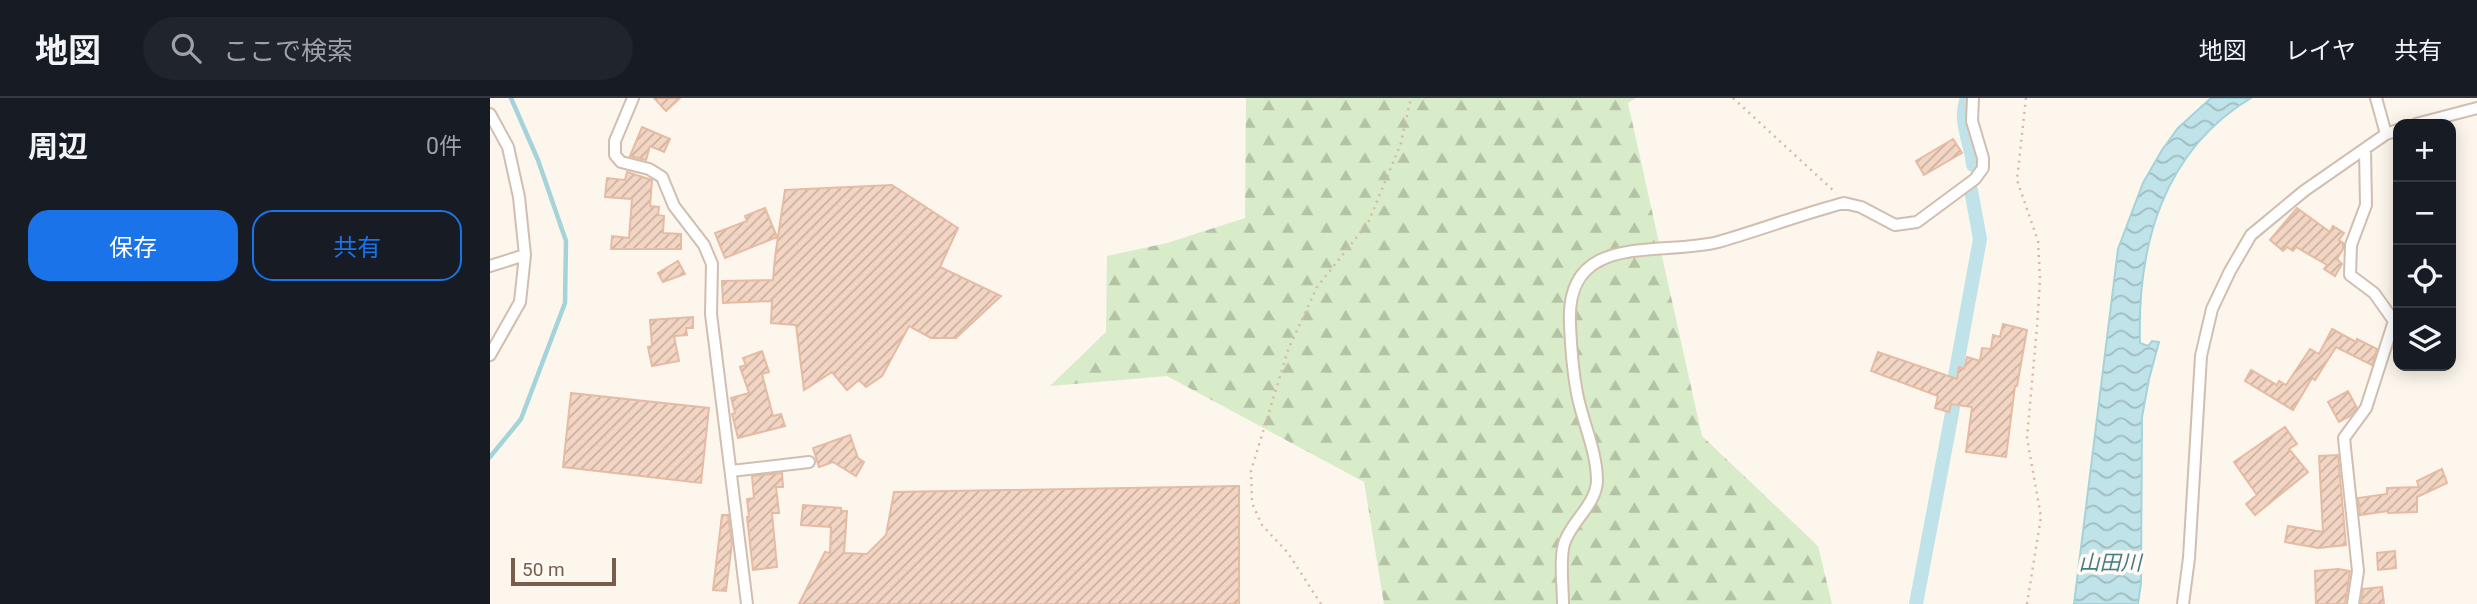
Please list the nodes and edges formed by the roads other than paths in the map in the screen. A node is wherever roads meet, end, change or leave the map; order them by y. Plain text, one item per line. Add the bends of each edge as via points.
1 (633, 98) edge
2 (1973, 98) edge
3 (2376, 98) edge
4 (2477, 108) edge
5 (490, 114) edge
6 (2435, 119) edge
7 (2385, 129) junction
8 (2393, 130) edge
9 (2365, 150) junction
10 (526, 255) junction
11 (490, 266) edge
12 (490, 355) edge
13 (809, 462) dead end
14 (731, 471) junction
15 (747, 604) edge
16 (1563, 604) edge
17 (2183, 604) edge
18 (2353, 604) edge

1 - 14 street via 615,141 615,155 621,162 662,177 674,206 704,245 712,264 711,314
2 - 16 street via 1972,121 1983,168 1917,222 1895,225 1844,203 1715,242 1616,254 1577,278 1570,323 1578,396 1597,483 1564,543
3 - 7 street
4 - 6 street
5 - 10 street via 508,147
7 - 8 street
7 - 9 street
9 - 17 street via 2304,191 2251,235 2212,309 2201,356
9 - 18 street via 2366,205 2351,245 2350,275 2374,293 2394,321 2366,408 2344,438 2358,571
10 - 11 street
10 - 12 street via 520,302
13 - 14 street
14 - 15 street

